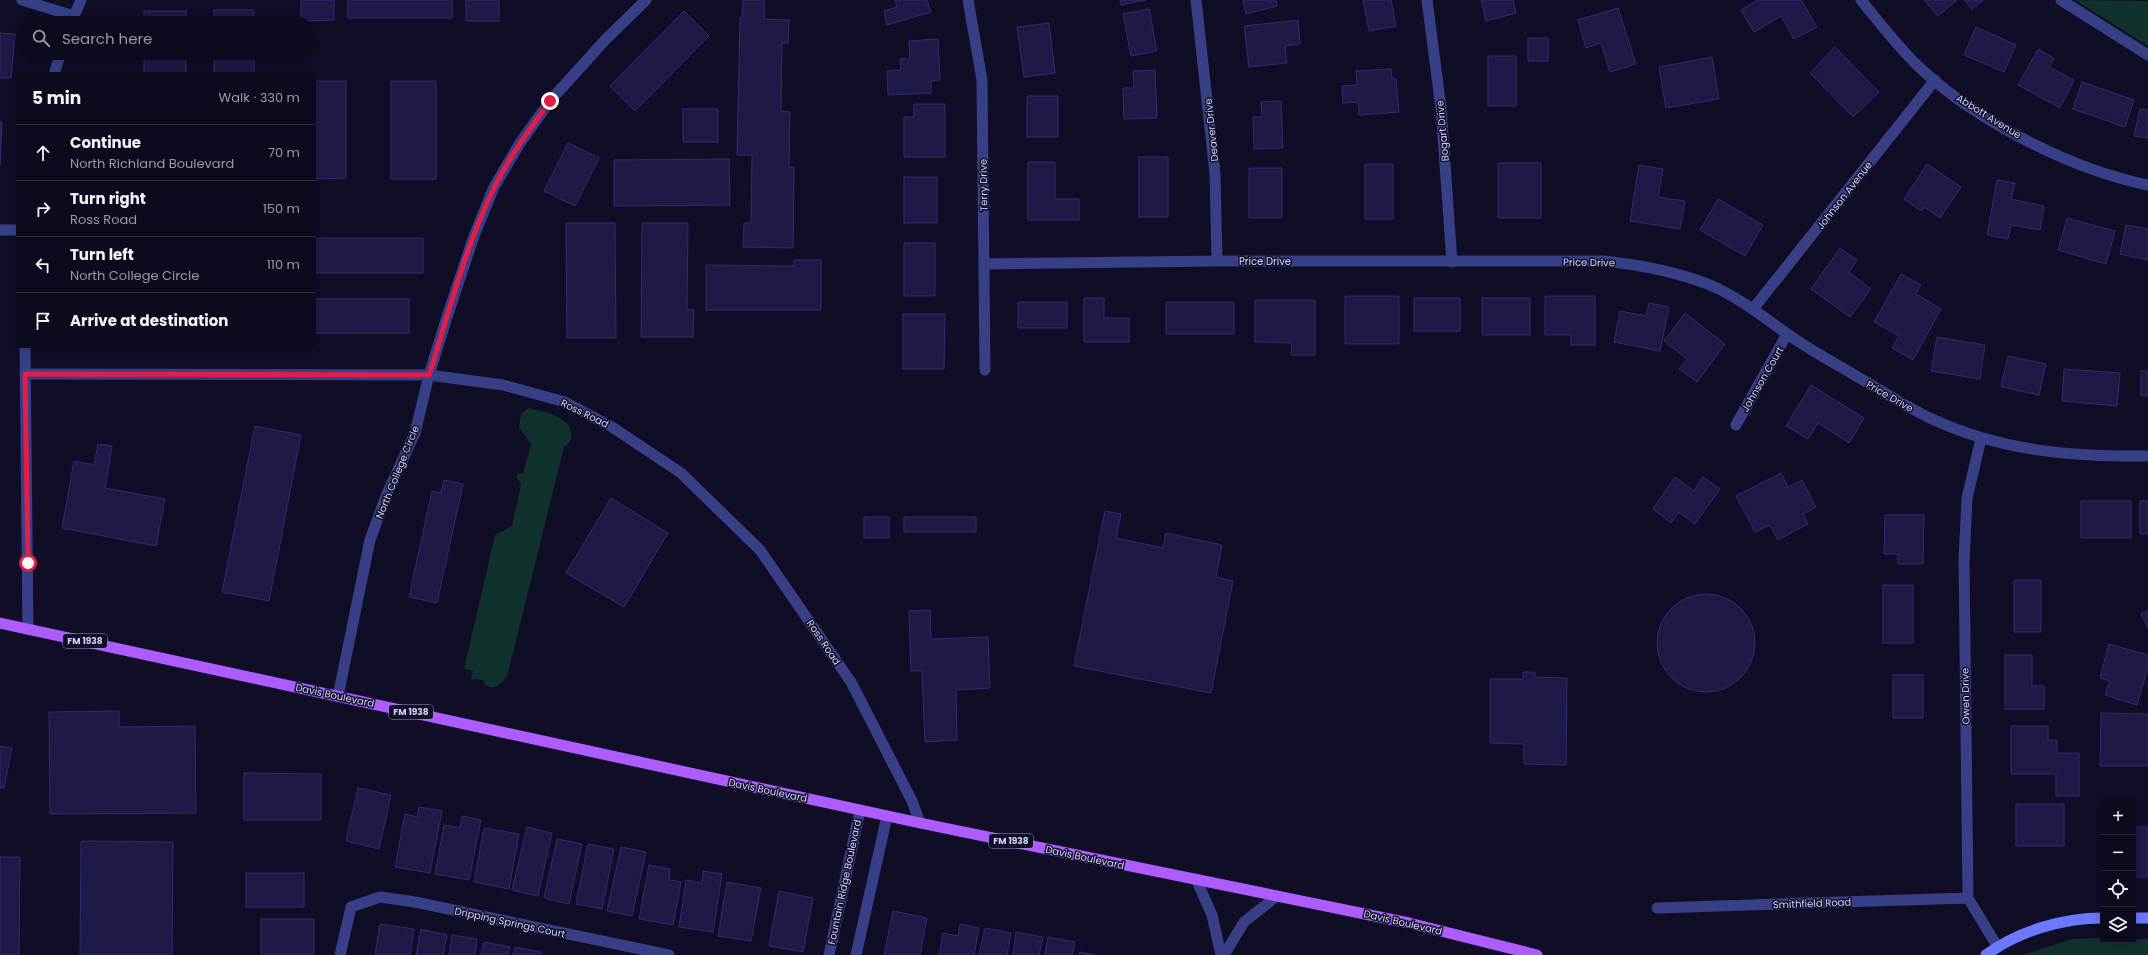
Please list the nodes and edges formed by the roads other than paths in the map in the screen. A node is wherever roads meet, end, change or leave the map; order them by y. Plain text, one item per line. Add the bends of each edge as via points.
1 (22, 0) edge
2 (81, 0) edge
3 (646, 0) edge
4 (968, 0) edge
5 (1196, 0) edge
6 (1427, 0) edge
7 (1861, 0) edge
8 (2060, 0) edge
9 (64, 16) edge
10 (73, 16) edge
11 (2148, 54) edge
12 (59, 60) edge
13 (55, 72) edge
14 (1935, 80) junction
15 (2148, 185) edge
16 (0, 230) edge
17 (16, 230) edge
18 (1217, 261) junction
19 (1452, 262) junction
20 (984, 264) junction
21 (1754, 309) junction
22 (1787, 334) junction
23 (25, 348) edge
24 (985, 370) dead end
25 (25, 374) junction
26 (429, 375) junction
27 (1736, 424) dead end
28 (1981, 439) junction
29 (2148, 456) edge
30 (0, 623) edge
31 (28, 629) junction
32 (338, 696) junction
33 (860, 810) junction
34 (887, 816) junction
35 (920, 823) junction
36 (1196, 879) junction
37 (1277, 896) junction
38 (1968, 898) junction
39 (1657, 908) dead end
40 (2100, 918) edge
41 (2136, 918) edge
42 (2148, 918) edge
43 (1997, 946) junction
44 (340, 955) edge
45 (669, 955) edge
46 (829, 955) edge
47 (856, 955) edge
48 (1223, 955) edge
49 (1537, 955) edge
50 (1986, 955) edge

1 - 9 street
2 - 10 street
3 - 26 street, North College Circle via 606,39 550,101 520,143 494,187 474,236
4 - 20 street, Terry Drive via 982,80
5 - 18 street, Deaver Drive via 1215,174
6 - 19 street, Bogart Drive via 1441,108
7 - 14 street, Abbott Avenue via 1918,66
8 - 11 street
12 - 13 street
14 - 15 street, Abbott Avenue via 1977,111 2057,156 2128,181
14 - 21 street, Johnson Avenue
16 - 17 street
18 - 19 street, Price Drive
18 - 20 street, Price Drive
19 - 21 street, Price Drive via 1604,261 1644,265 1670,271 1711,286
20 - 24 street, Terry Drive
21 - 22 street, Price Drive
22 - 27 street, Johnson Court
22 - 28 street, Price Drive via 1932,419
23 - 25 street
25 - 26 street, Ross Road
25 - 31 street
26 - 32 street, North College Circle via 415,433 386,496 370,540
26 - 35 street, Ross Road via 503,385 565,402 612,426 681,473 760,550 814,627 851,682 912,801
28 - 29 street, Price Drive via 2017,448 2057,453
28 - 38 street, Owen Drive via 1967,498 1964,562
30 - 31 main road, Davis Boulevard / FM 1938
31 - 32 main road, Davis Boulevard / FM 1938
32 - 33 main road, Davis Boulevard / FM 1938
33 - 34 main road, Davis Boulevard / FM 1938
33 - 46 street, Fountain Ridge Boulevard
34 - 35 main road, Davis Boulevard / FM 1938
34 - 47 street
35 - 36 main road, Davis Boulevard / FM 1938
36 - 37 main road, Davis Boulevard / FM 1938
36 - 48 street via 1212,915
37 - 48 street via 1244,922
37 - 49 main road, Davis Boulevard / FM 1938 via 1409,923
38 - 39 street, Smithfield Road
38 - 43 street
40 - 43 main road via 2044,926
41 - 42 main road
43 - 50 main road
44 - 45 street, Dripping Springs Court via 351,906 380,897

